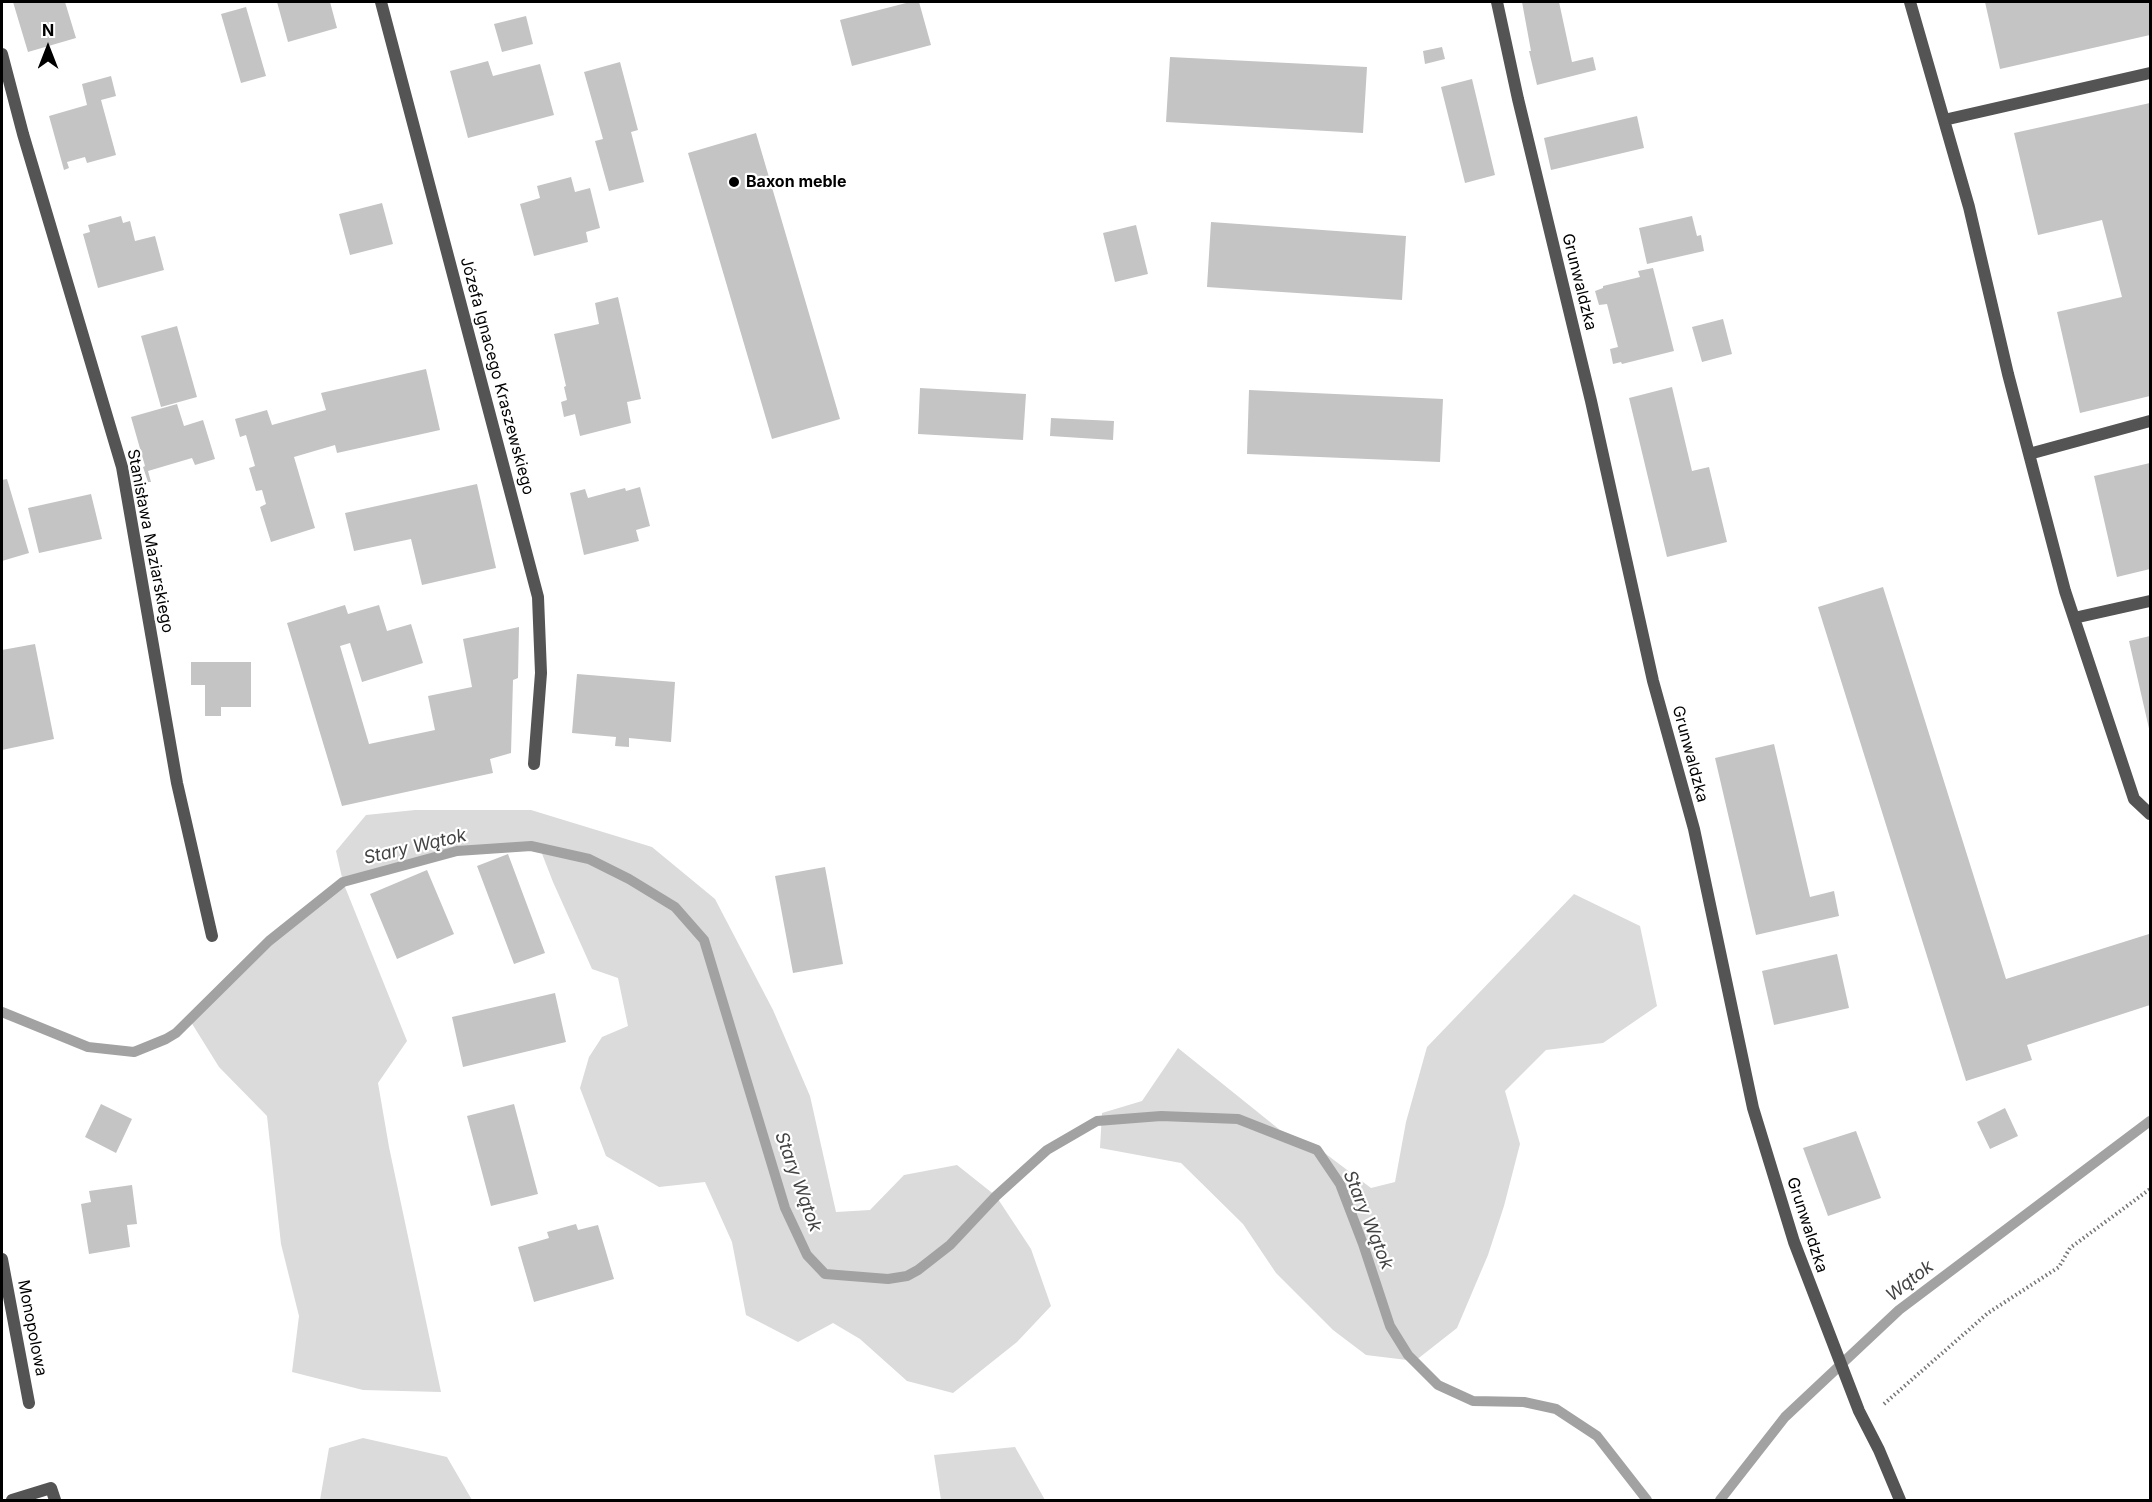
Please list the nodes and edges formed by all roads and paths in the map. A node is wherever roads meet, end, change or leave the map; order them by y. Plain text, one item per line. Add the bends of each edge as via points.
1 (381, 2) edge
2 (1497, 2) edge
3 (1910, 2) edge
4 (2, 54) edge
5 (2151, 73) edge
6 (1944, 120) junction
7 (2151, 421) edge
8 (2029, 454) junction
9 (2151, 601) edge
10 (2074, 618) junction
11 (534, 764) dead end
12 (2151, 814) edge
13 (212, 936) dead end
14 (2151, 1189) edge
15 (2, 1259) edge
16 (29, 1403) dead end
17 (1862, 1416) junction
18 (12, 1500) edge
19 (55, 1500) edge
20 (1900, 1500) edge

1 - 11 street, Józefa Ignacego Kraszewskiego via 538,597 541,673
2 - 17 street, Grunwaldzka via 1653,681 1694,829 1753,1108 1794,1242
3 - 6 street
4 - 13 street, Stanisława Maziarskiego via 122,467 177,783
5 - 6 street
6 - 8 street
7 - 8 street
8 - 10 street
9 - 10 street
10 - 12 street via 2134,799
14 - 17 path via 2070,1248 2059,1267 1988,1313
15 - 16 street, Monopolowa
17 - 20 street, Grunwaldzka
18 - 19 street via 51,1488

